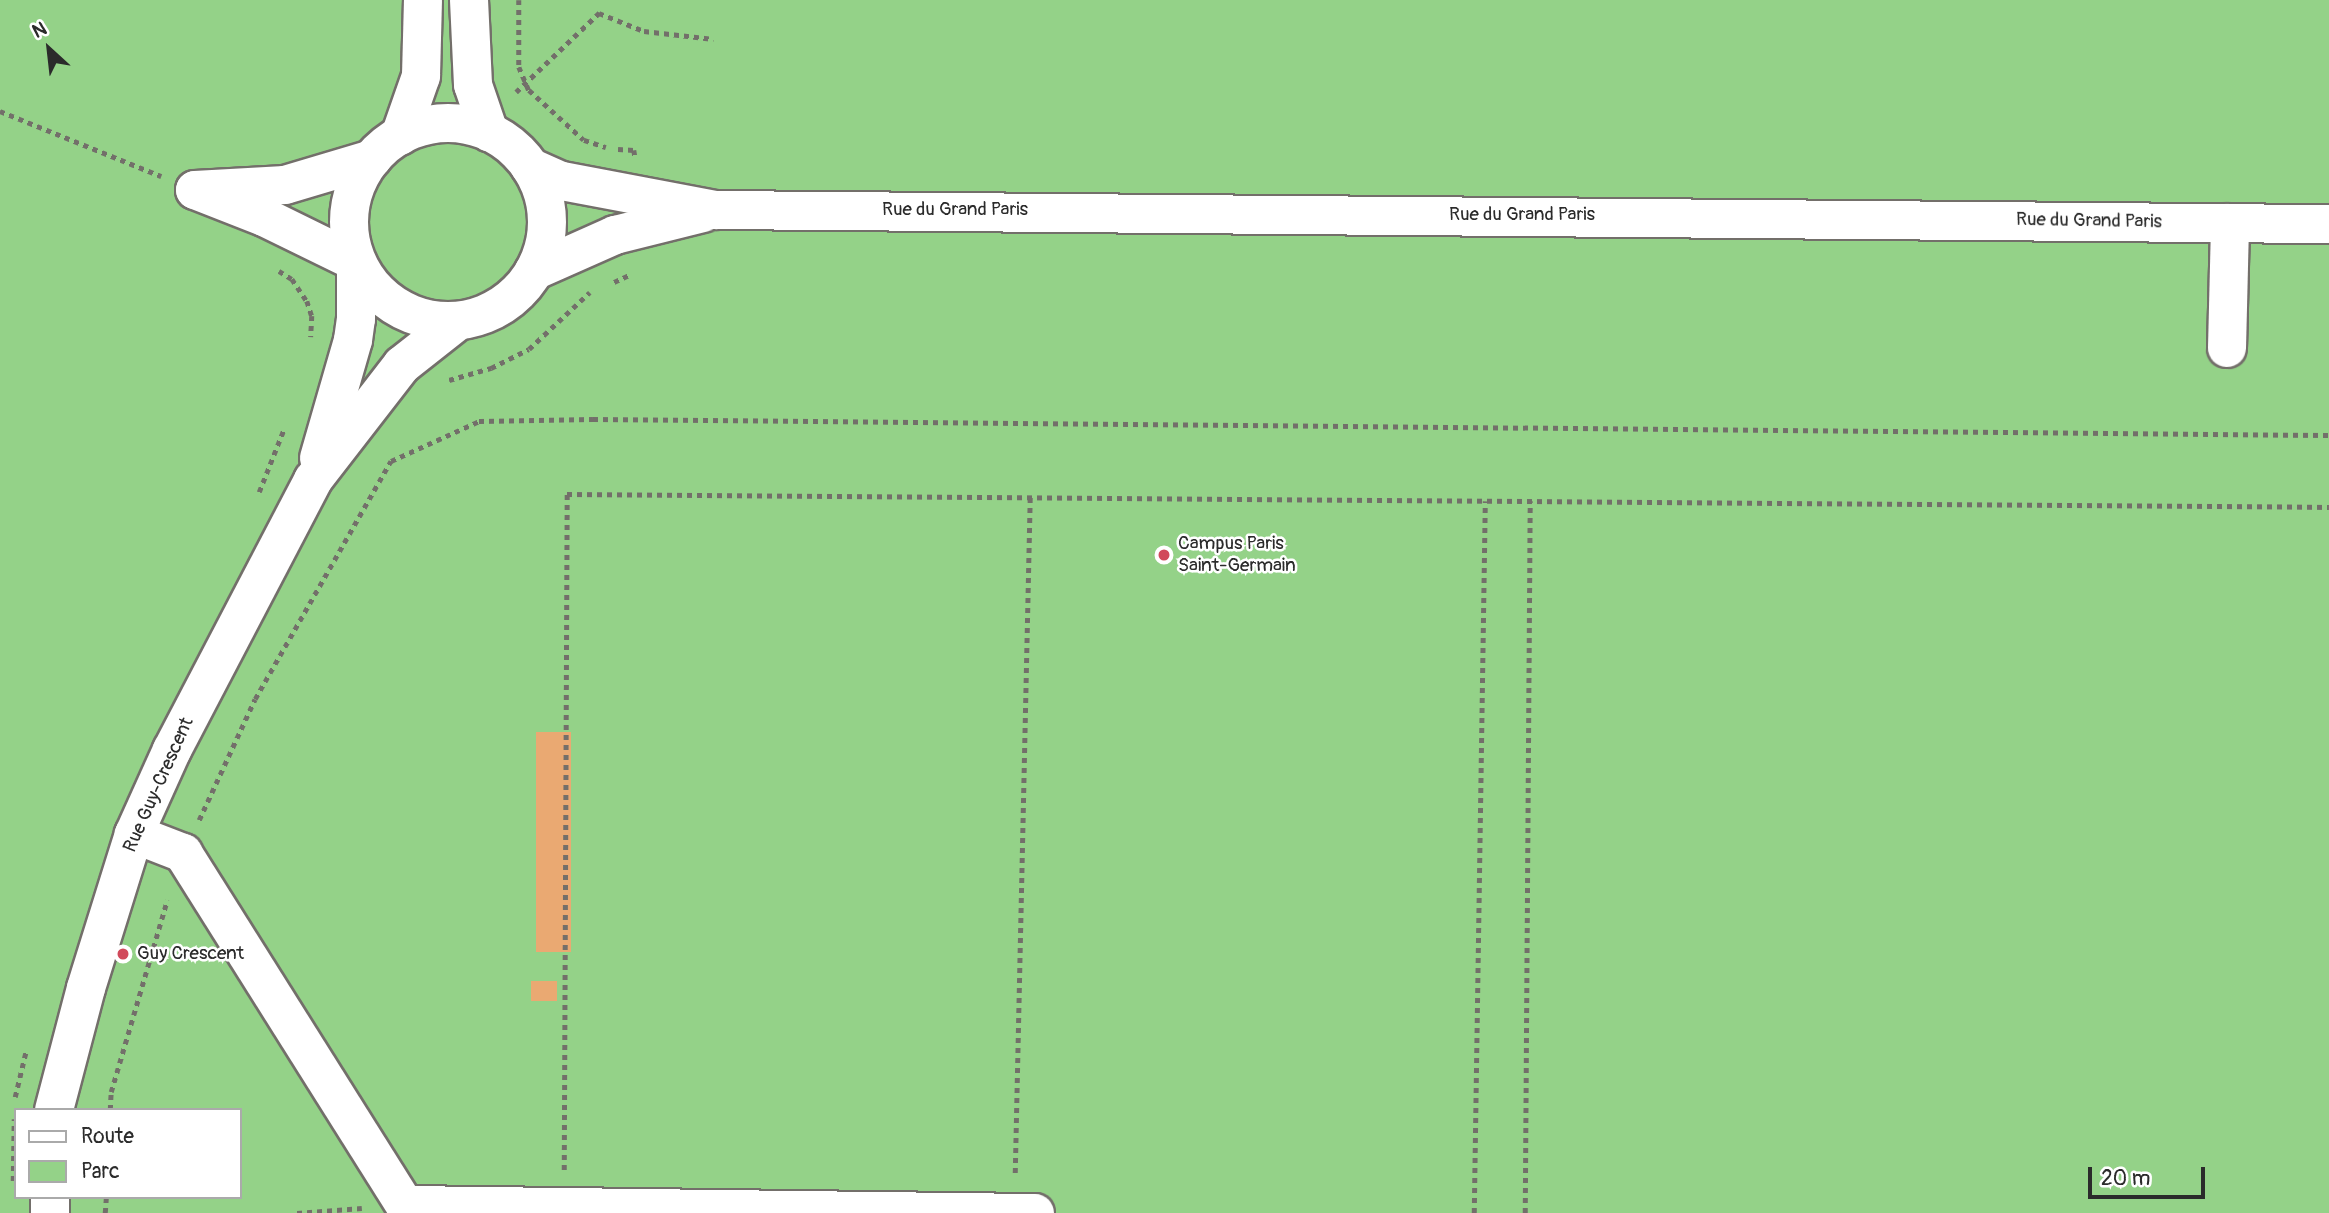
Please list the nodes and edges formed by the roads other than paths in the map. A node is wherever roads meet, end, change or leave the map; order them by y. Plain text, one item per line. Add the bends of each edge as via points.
1 (423, 0) edge
2 (469, 0) edge
3 (489, 132) junction
4 (386, 147) junction
5 (530, 167) junction
6 (716, 210) junction
7 (2230, 223) junction
8 (2329, 224) edge
9 (356, 262) junction
10 (534, 271) junction
11 (458, 321) junction
12 (2227, 348) dead end
13 (313, 480) junction
14 (134, 834) junction
15 (55, 1108) edge
16 (1015, 1213) edge
17 (1035, 1213) edge

1 - 4 street via 421,76
2 - 3 street via 473,85
3 - 4 street via 435,124
3 - 5 street via 512,147
4 - 9 street via 359,177 352,197 349,230
4 - 9 street via 285,185 195,190 264,217
5 - 6 street, Rue du Grand Paris via 562,181
5 - 10 street via 543,195 547,226
6 - 7 street, Rue du Grand Paris
6 - 10 street, Rue du Grand Paris via 615,235
7 - 8 street, Rue du Grand Paris
7 - 12 street
9 - 11 street via 376,292 398,308 422,318
9 - 13 street, Rue Guy-Crescent via 353,340
10 - 11 street via 502,305
11 - 13 street, Rue Guy-Crescent via 402,365
13 - 14 street, Rue Guy-Crescent via 172,750
14 - 15 street, Rue Guy-Crescent
14 - 16 street via 183,853 405,1205
16 - 17 street

